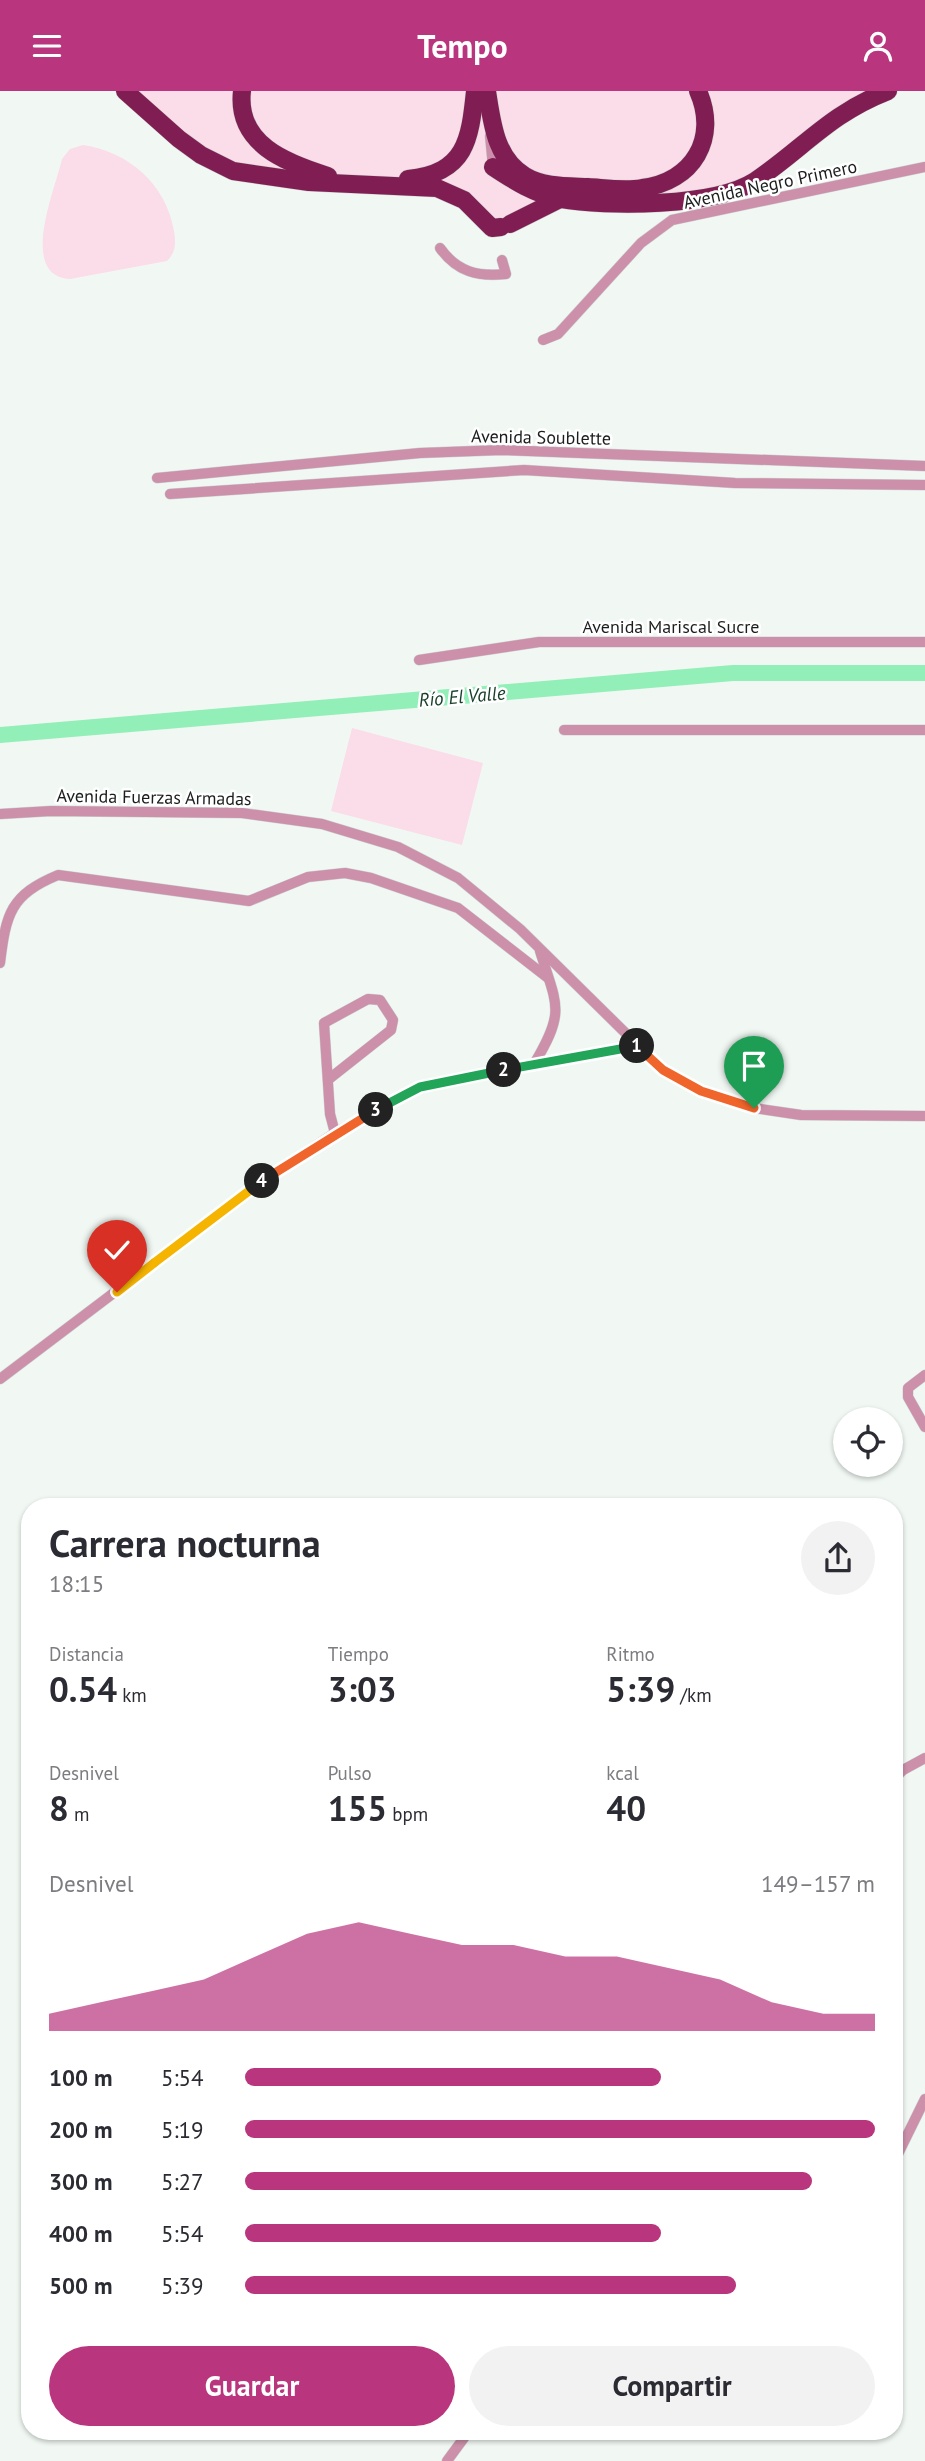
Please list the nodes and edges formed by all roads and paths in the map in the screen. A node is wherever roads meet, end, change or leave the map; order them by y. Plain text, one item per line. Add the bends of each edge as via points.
1 (125, 91) edge
2 (242, 91) edge
3 (475, 91) edge
4 (487, 91) edge
5 (698, 91) edge
6 (888, 91) edge
7 (493, 167) joint
8 (925, 167) edge
9 (560, 199) junction
10 (440, 248) dead end
11 (502, 261) dead end
12 (543, 340) dead end
13 (925, 466) edge
14 (157, 478) dead end
15 (925, 485) edge
16 (170, 494) dead end
17 (925, 642) edge
18 (419, 660) dead end
19 (564, 730) dead end
20 (925, 730) edge
21 (0, 814) edge
22 (539, 948) junction
23 (0, 963) edge
24 (548, 978) junction
25 (637, 1045) junction
26 (534, 1064) junction
27 (329, 1079) junction
28 (925, 1116) edge
29 (335, 1133) junction
30 (925, 1375) edge
31 (0, 1379) edge
32 (925, 1427) edge
33 (925, 1758) edge
34 (903, 1770) edge
35 (925, 2099) edge
36 (903, 2144) edge
37 (462, 2440) edge
38 (447, 2461) edge

1 - 9 highway via 179,139 233,171 309,182 437,188 464,200 501,227
2 - 3 highway via 240,107 247,127 263,148 295,166 338,180 375,183 416,179 452,163 471,136
4 - 5 highway via 497,142 525,176 559,186 639,189 666,183 696,156 707,113
4 - 7 street
6 - 9 highway via 840,113 738,190 672,202
7 - 9 highway via 524,187
8 - 12 street, Avenida Negro Primero via 672,220 641,243 558,334
10 - 11 street via 454,264 479,275 506,274
13 - 14 street, Avenida Soublette via 502,450 420,453
15 - 16 street via 736,483 524,470
17 - 18 street, Avenida Mariscal Sucre via 538,642
19 - 20 street
21 - 22 street, Avenida Fuerzas Armadas via 242,813 322,824 398,847 458,878
22 - 24 street
22 - 25 street, Avenida Fuerzas Armadas
23 - 24 street via 4,929 16,902 30,887 58,875 249,901 309,877 345,873 458,908
24 - 26 street via 558,1005 550,1038
25 - 26 street
25 - 28 street, Avenida Fuerzas Armadas via 663,1070 701,1091 754,1108 802,1115
26 - 29 street via 420,1087
27 - 27 street via 324,1023 368,999 380,1000 393,1020 391,1030
27 - 29 street
29 - 31 street via 259,1183
30 - 32 street via 908,1388 908,1397
33 - 34 street
35 - 36 street
37 - 38 street

